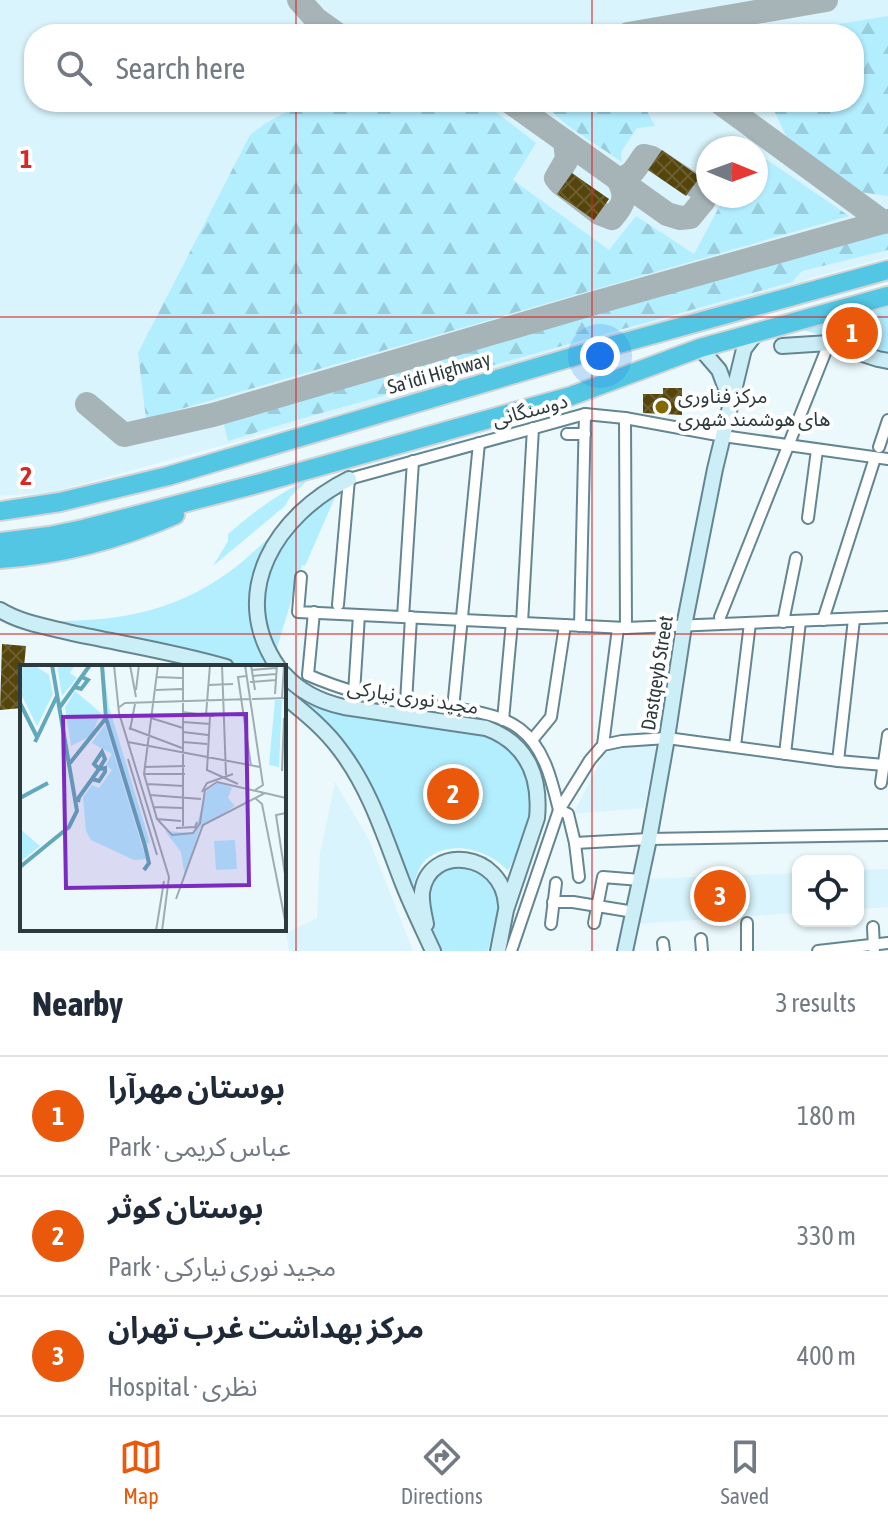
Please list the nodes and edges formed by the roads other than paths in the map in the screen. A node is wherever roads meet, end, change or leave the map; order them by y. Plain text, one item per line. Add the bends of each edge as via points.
1 (888, 270) edge
2 (888, 296) edge
3 (758, 331) junction
4 (829, 343) junction
5 (782, 346) dead end
6 (700, 348) junction
7 (888, 361) edge
8 (731, 402) junction
9 (585, 414) junction
10 (625, 418) junction
11 (888, 420) edge
12 (533, 428) junction
13 (567, 434) dead end
14 (585, 434) junction
15 (723, 436) junction
16 (479, 443) junction
17 (788, 446) junction
18 (817, 450) junction
19 (877, 452) junction
20 (888, 459) edge
21 (413, 461) junction
22 (349, 479) junction
23 (227, 492) junction
24 (0, 511) edge
25 (808, 518) dead end
26 (0, 542) edge
27 (796, 558) dead end
28 (0, 559) edge
29 (301, 577) dead end
30 (338, 605) dead end
31 (0, 610) edge
32 (314, 612) junction
33 (359, 615) junction
34 (407, 617) junction
35 (720, 617) dead end
36 (888, 617) edge
37 (854, 619) junction
38 (461, 620) junction
39 (823, 620) junction
40 (800, 621) junction
41 (783, 622) junction
42 (517, 623) junction
43 (750, 623) junction
44 (565, 625) junction
45 (580, 626) junction
46 (684, 626) junction
47 (622, 628) junction
48 (218, 665) edge
49 (277, 665) edge
50 (286, 676) edge
51 (354, 693) junction
52 (286, 698) edge
53 (406, 703) junction
54 (453, 709) junction
55 (503, 720) junction
56 (667, 738) junction
57 (888, 739) edge
58 (532, 740) junction
59 (603, 745) junction
60 (735, 746) junction
61 (785, 754) junction
62 (838, 761) junction
63 (884, 765) junction
64 (881, 783) dead end
65 (559, 810) junction
66 (888, 835) edge
67 (649, 839) junction
68 (575, 843) junction
69 (579, 877) dead end
70 (640, 880) junction
71 (556, 883) dead end
72 (553, 902) junction
73 (597, 907) junction
74 (506, 910) junction
75 (634, 912) junction
76 (594, 923) dead end
77 (747, 923) dead end
78 (551, 924) dead end
79 (873, 927) dead end
80 (701, 939) dead end
81 (888, 943) edge
82 (874, 948) edge
83 (432, 950) edge
84 (498, 951) edge
85 (511, 951) edge
86 (625, 951) edge
87 (702, 951) edge
88 (747, 951) edge
89 (818, 951) edge

1 - 24 highway, Sa'idi Highway via 168,476
2 - 3 highway
3 - 6 highway
3 - 8 main road, Dastqeyb Street via 744,349
4 - 5 main road
4 - 7 main road
4 - 17 street
6 - 8 main road via 719,370
6 - 23 highway via 571,396
8 - 15 main road, Dastqeyb Street
9 - 10 street, دوسنگانی
9 - 12 street, دوسنگانی
9 - 14 street
10 - 15 street, دوسنگانی
10 - 47 street
11 - 19 street
12 - 16 street, دوسنگانی
12 - 42 street
13 - 14 street
14 - 45 street
15 - 17 street, دوسنگانی
15 - 46 main road, Dastqeyb Street
16 - 21 street, دوسنگانی
16 - 38 street
17 - 18 street, دوسنگانی
17 - 35 street
18 - 19 street, دوسنگانی
18 - 25 street
19 - 20 street, دوسنگانی
19 - 39 street
21 - 22 street, دوسنگانی
21 - 34 street
22 - 30 street
22 - 49 main road via 312,502 279,538 262,567 260,626
23 - 26 highway via 83,529
23 - 28 highway via 142,530 55,553
27 - 41 street
29 - 32 street via 298,612
31 - 48 main road via 49,627
32 - 33 street
32 - 51 street via 308,675
33 - 34 street
33 - 51 street
34 - 38 street
34 - 53 street
36 - 37 street
37 - 39 street
37 - 62 street
38 - 42 street
38 - 54 street
39 - 40 street
40 - 41 street
40 - 61 street
41 - 43 street
42 - 44 street
42 - 55 street
43 - 46 street
43 - 60 street
44 - 45 street
44 - 58 street via 551,717
45 - 47 street
46 - 47 street
46 - 56 main road, Dastqeyb Street
47 - 59 street
50 - 74 main road, مجید نوری نیارکی via 323,702 486,728 521,751 535,776 537,818
51 - 53 street
52 - 83 main road via 314,719 360,780
53 - 54 street
54 - 55 street
55 - 58 street
56 - 59 street
56 - 60 street
56 - 67 main road, Dastqeyb Street
57 - 63 street
58 - 65 street
59 - 65 street
60 - 61 street
61 - 62 street
62 - 63 street
63 - 64 street
65 - 68 street via 568,814
65 - 85 street
66 - 67 street
67 - 68 street
67 - 70 main road, Dastqeyb Street
68 - 69 street
70 - 73 street via 603,877
70 - 75 main road, Dastqeyb Street
71 - 72 street
72 - 73 street
72 - 78 street
73 - 75 street
73 - 76 street
74 - 83 main road via 505,892 491,870 473,861 439,866 422,893
74 - 84 main road, مجید نوری نیارکی
75 - 86 main road, Dastqeyb Street
77 - 88 street
79 - 82 street
80 - 87 street
81 - 82 street
82 - 89 street

